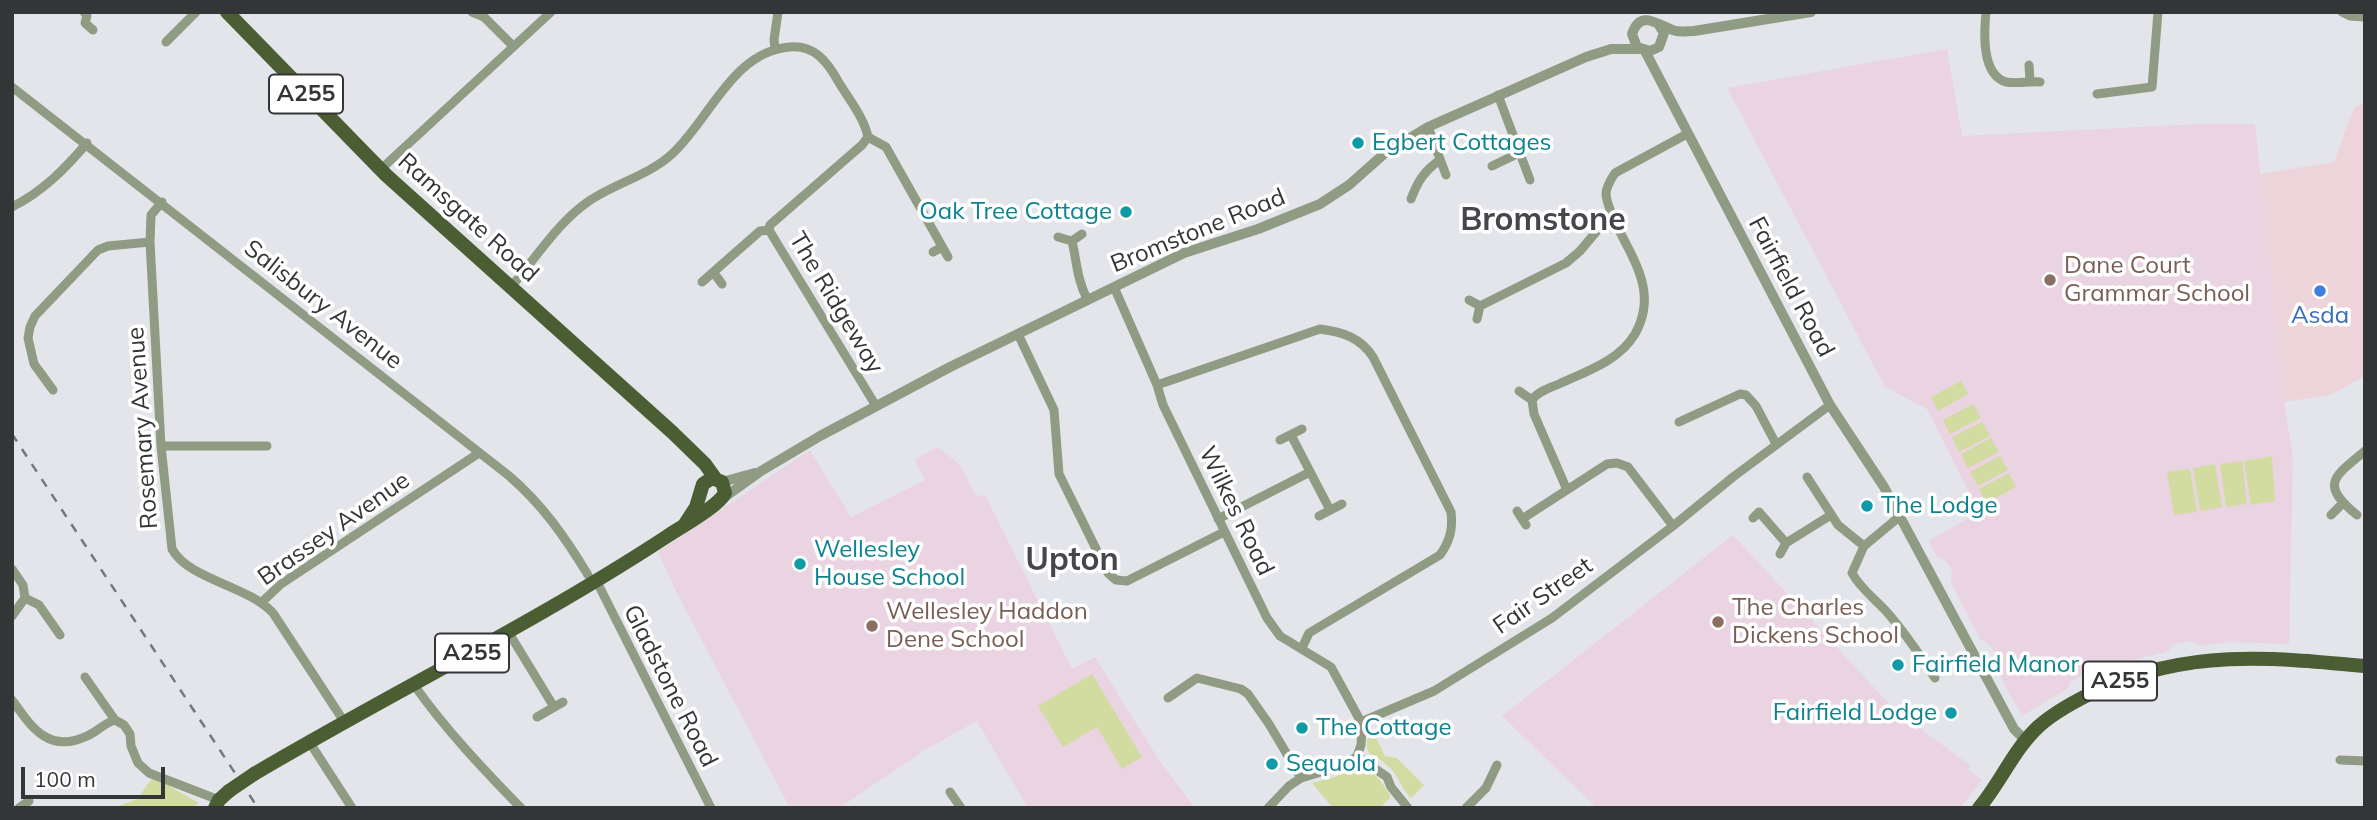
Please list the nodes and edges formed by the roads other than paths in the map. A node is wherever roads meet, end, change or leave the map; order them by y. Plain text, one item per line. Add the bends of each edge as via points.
1 (84, 12) edge
2 (196, 12) edge
3 (228, 12) edge
4 (472, 12) edge
5 (551, 12) edge
6 (778, 12) edge
7 (1811, 12) edge
8 (1986, 12) edge
9 (2158, 12) edge
10 (2342, 12) edge
11 (540, 16) edge
12 (1641, 17) edge
13 (2365, 17) edge
14 (1655, 19) edge
15 (93, 30) dead end
16 (1694, 31) junction
17 (1632, 34) junction
18 (166, 43) dead end
19 (1661, 45) junction
20 (513, 46) junction
21 (775, 48) junction
22 (1611, 49) junction
23 (1642, 50) junction
24 (2029, 65) dead end
25 (1657, 72) junction
26 (12, 87) edge
27 (2097, 94) dead end
28 (1498, 95) junction
29 (1428, 127) junction
30 (1687, 134) junction
31 (868, 137) junction
32 (87, 143) junction
33 (1519, 153) junction
34 (1440, 160) junction
35 (1492, 166) dead end
36 (380, 170) junction
37 (1446, 175) dead end
38 (1530, 180) dead end
39 (1411, 199) dead end
40 (162, 202) junction
41 (12, 207) edge
42 (1613, 218) junction
43 (769, 230) junction
44 (1082, 234) dead end
45 (1058, 237) dead end
46 (1072, 241) junction
47 (150, 242) junction
48 (942, 247) junction
49 (933, 251) dead end
50 (948, 257) dead end
51 (713, 273) junction
52 (702, 282) dead end
53 (722, 284) dead end
54 (511, 287) junction
55 (1114, 287) junction
56 (1087, 299) junction
57 (1469, 300) dead end
58 (1479, 306) junction
59 (1477, 319) dead end
60 (1018, 334) junction
61 (1157, 385) junction
62 (53, 390) dead end
63 (1519, 391) dead end
64 (1532, 400) junction
65 (1830, 405) junction
66 (876, 406) junction
67 (1679, 422) dead end
68 (1302, 429) dead end
69 (1290, 435) junction
70 (1280, 440) dead end
71 (1776, 444) junction
72 (161, 446) junction
73 (267, 446) dead end
74 (2365, 451) edge
75 (478, 453) junction
76 (761, 471) junction
77 (1310, 472) junction
78 (1807, 477) dead end
79 (711, 484) junction
80 (1567, 489) junction
81 (718, 501) junction
82 (2343, 503) junction
83 (1342, 504) dead end
84 (1330, 510) junction
85 (1831, 515) junction
86 (2331, 515) dead end
87 (2357, 515) dead end
88 (1319, 516) dead end
89 (1753, 517) dead end
90 (1899, 517) junction
91 (1522, 518) dead end
92 (1218, 519) junction
93 (685, 524) junction
94 (1673, 526) junction
95 (1224, 533) junction
96 (1786, 543) junction
97 (1864, 547) junction
98 (1780, 554) dead end
99 (12, 569) edge
100 (592, 578) junction
101 (25, 598) junction
102 (262, 602) junction
103 (12, 616) edge
104 (509, 633) junction
105 (61, 635) dead end
106 (1301, 648) junction
107 (2365, 666) edge
108 (85, 677) dead end
109 (1936, 678) dead end
110 (414, 685) junction
111 (1168, 698) dead end
112 (12, 700) edge
113 (537, 717) dead end
114 (115, 720) junction
115 (1361, 722) junction
116 (345, 723) junction
117 (2025, 740) junction
118 (310, 743) junction
119 (1357, 756) junction
120 (2340, 760) dead end
121 (2365, 761) edge
122 (1497, 765) dead end
123 (1301, 778) junction
124 (221, 800) edge
125 (956, 800) edge
126 (29, 801) dead end
127 (1981, 807) edge
128 (19, 808) edge
129 (352, 808) edge
130 (521, 808) edge
131 (711, 808) edge
132 (945, 808) edge
133 (1268, 808) edge
134 (1408, 808) edge
135 (1466, 808) edge

1 - 15 street via 85,23
2 - 18 street
3 - 36 main road, Ramsgate Road / A255
4 - 20 street
5 - 11 street
6 - 21 street
7 - 16 street
8 - 24 street via 1984,38 1996,76 2005,81 2035,82
9 - 27 street via 2152,91
10 - 13 street
11 - 20 street
12 - 14 street
12 - 17 street
14 - 16 street via 1677,31
14 - 19 street via 1664,33
16 - 19 street
17 - 22 street, Bromstone Road
17 - 23 street via 1634,44
19 - 23 street
19 - 25 street, Fairfield Road
20 - 36 street
21 - 31 street via 800,46 820,55
21 - 54 street via 744,66 672,154 574,212
22 - 23 street, Bromstone Road
22 - 28 street, Bromstone Road
23 - 25 street, Fairfield Road
25 - 30 street, Fairfield Road
26 - 32 street, Salisbury Avenue
28 - 29 street, Bromstone Road
28 - 33 street
29 - 34 street
29 - 55 street, Bromstone Road via 1384,154 1320,204 1184,253
30 - 42 street via 1615,173 1606,195
30 - 65 street, Fairfield Road
31 - 43 street, The Ridgeway
31 - 48 street via 886,147
32 - 40 street, Salisbury Avenue
32 - 41 street via 47,186
33 - 35 street
33 - 38 street
34 - 37 street
34 - 39 street via 1420,177
36 - 54 main road, Ramsgate Road / A255
40 - 47 street, Rosemary Avenue via 151,215
40 - 75 street, Salisbury Avenue
42 - 58 street via 1566,263
42 - 64 street via 1646,291 1636,333 1624,350
43 - 51 street via 760,231
43 - 66 street, The Ridgeway
44 - 46 street
45 - 46 street
46 - 56 street via 1078,281
47 - 62 street via 98,250 34,316 29,350 38,372
47 - 72 street, Rosemary Avenue
48 - 49 street
48 - 50 street
51 - 52 street
51 - 53 street
54 - 79 main road, Ramsgate Road / A255 via 705,464
55 - 56 street, Bromstone Road
55 - 61 street, Wilkes Road
56 - 60 street, Bromstone Road
57 - 58 street
58 - 59 street
60 - 66 street, Bromstone Road
60 - 95 street via 1054,410 1059,474 1108,573 1127,581
61 - 92 street, Wilkes Road
61 - 106 street via 1320,329 1354,338 1373,357 1451,512 1453,527 1440,555 1309,633
63 - 64 street
64 - 80 street
65 - 71 street, Fair Street
65 - 90 street, Fairfield Road
66 - 76 street, Bromstone Road
67 - 71 street via 1703,405 1746,395
68 - 69 street
69 - 70 street
69 - 77 street
71 - 94 street, Fair Street
72 - 73 street
72 - 102 street, Rosemary Avenue via 172,549 177,558
74 - 82 street via 2336,478 2333,486
75 - 100 street, Salisbury Avenue via 553,519
75 - 102 street, Brassey Avenue via 281,584
76 - 79 street, Bromstone Road
76 - 81 street, Bromstone Road
77 - 84 street
77 - 92 street
78 - 85 street
79 - 81 main road, A255 via 708,501
79 - 81 main road via 725,493
79 - 93 main road
80 - 91 street
80 - 94 street via 1606,464 1628,467
81 - 93 main road, A255
82 - 86 street
82 - 87 street
83 - 84 street
84 - 88 street
85 - 96 street
85 - 97 street
89 - 96 street via 1759,512
90 - 97 street
90 - 117 street, Fairfield Road via 2014,729
92 - 95 street, Wilkes Road
93 - 100 main road, A255
94 - 115 street, Fair Street via 1552,618 1434,691
95 - 106 street, Wilkes Road via 1267,618 1280,636
96 - 98 street
97 - 109 street via 1852,573
99 - 101 street
100 - 104 main road, A255
100 - 131 street, Gladstone Road
101 - 103 street
101 - 105 street via 39,605
102 - 116 street, Brassey Avenue
104 - 110 main road, A255
104 - 113 street via 559,705
106 - 115 street, Wilkes Road via 1331,667
107 - 117 main road, A255 via 2280,658 2174,665 2115,682 2069,704
108 - 114 street
110 - 116 main road, A255
110 - 130 street via 471,757
111 - 123 street via 1196,673 1241,689
112 - 114 street via 40,734 68,744
114 - 124 street via 124,724 138,763 149,773
115 - 119 street via 1362,745
116 - 118 main road, A255
117 - 127 main road, A255
118 - 124 main road, A255, bridge via 254,774
118 - 129 street
119 - 123 street via 1345,765
119 - 134 street via 1387,777
120 - 121 street via 2352,755
122 - 135 street via 1486,788
123 - 133 street
125 - 132 street
126 - 128 street

